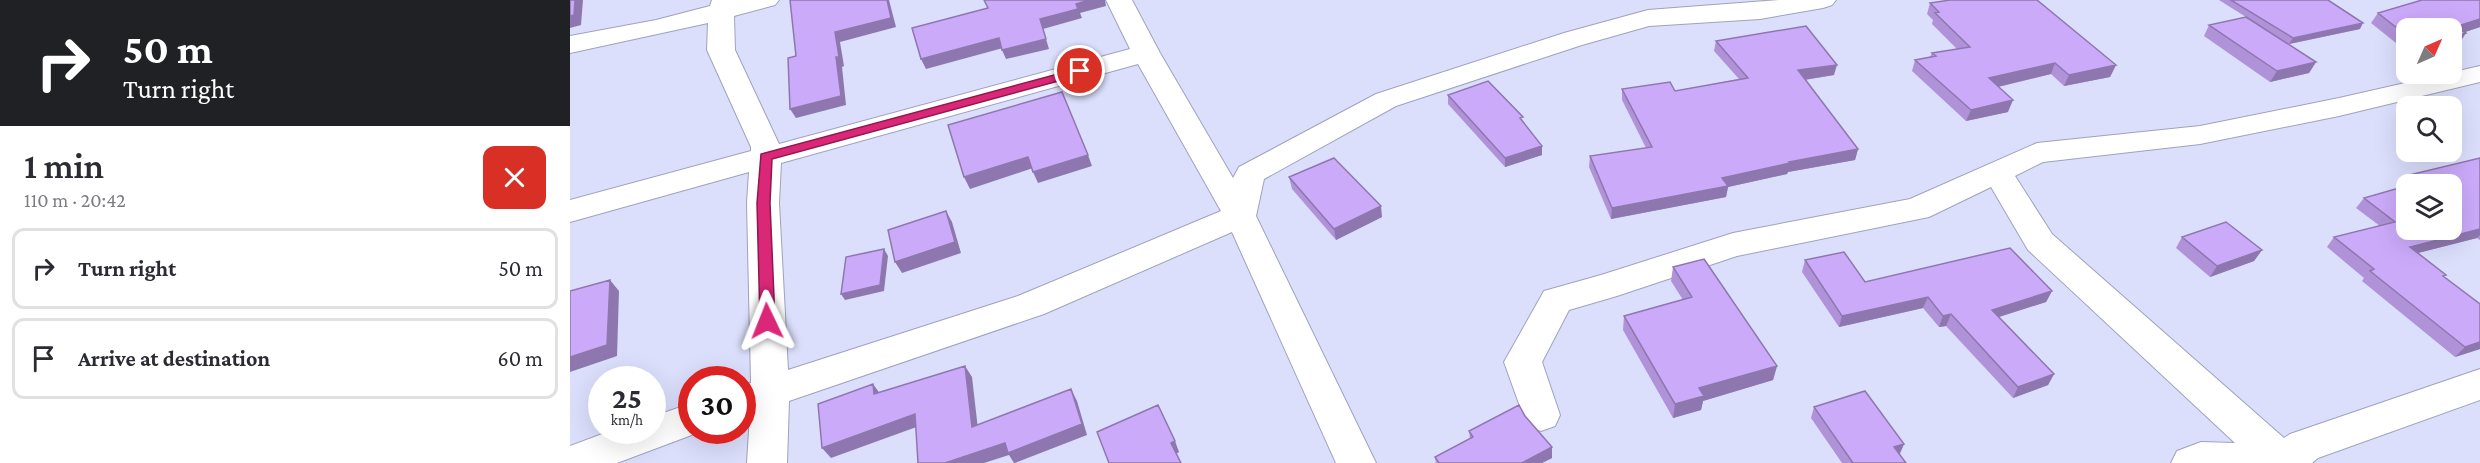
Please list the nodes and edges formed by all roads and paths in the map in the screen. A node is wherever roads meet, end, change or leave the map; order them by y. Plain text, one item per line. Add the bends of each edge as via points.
1 (766, 0) edge
2 (1119, 0) edge
3 (1823, 0) edge
4 (723, 6) edge
5 (570, 45) edge
6 (1146, 53) junction
7 (2480, 74) edge
8 (765, 157) junction
9 (1997, 172) junction
10 (570, 211) edge
11 (1240, 216) junction
12 (2480, 384) edge
13 (756, 397) edge
14 (1541, 415) dead end
15 (678, 424) edge
16 (2283, 462) edge
17 (570, 463) edge
18 (767, 463) edge
19 (1356, 463) edge
20 (2191, 463) edge

1 - 4 street
2 - 6 street
3 - 11 street via 1760,11 1648,18 1386,100 1250,174
4 - 5 street via 656,28
4 - 8 street via 721,50 766,147
6 - 8 street
6 - 11 street
7 - 9 street via 2339,108 2200,135 2037,153
8 - 10 street
8 - 13 street
9 - 14 street via 1918,209 1733,244 1556,300 1523,362
9 - 16 street via 2040,242
11 - 13 street via 1031,305
11 - 19 street
12 - 16 street via 2304,446
13 - 18 street
15 - 17 street
16 - 20 street via 2201,459

